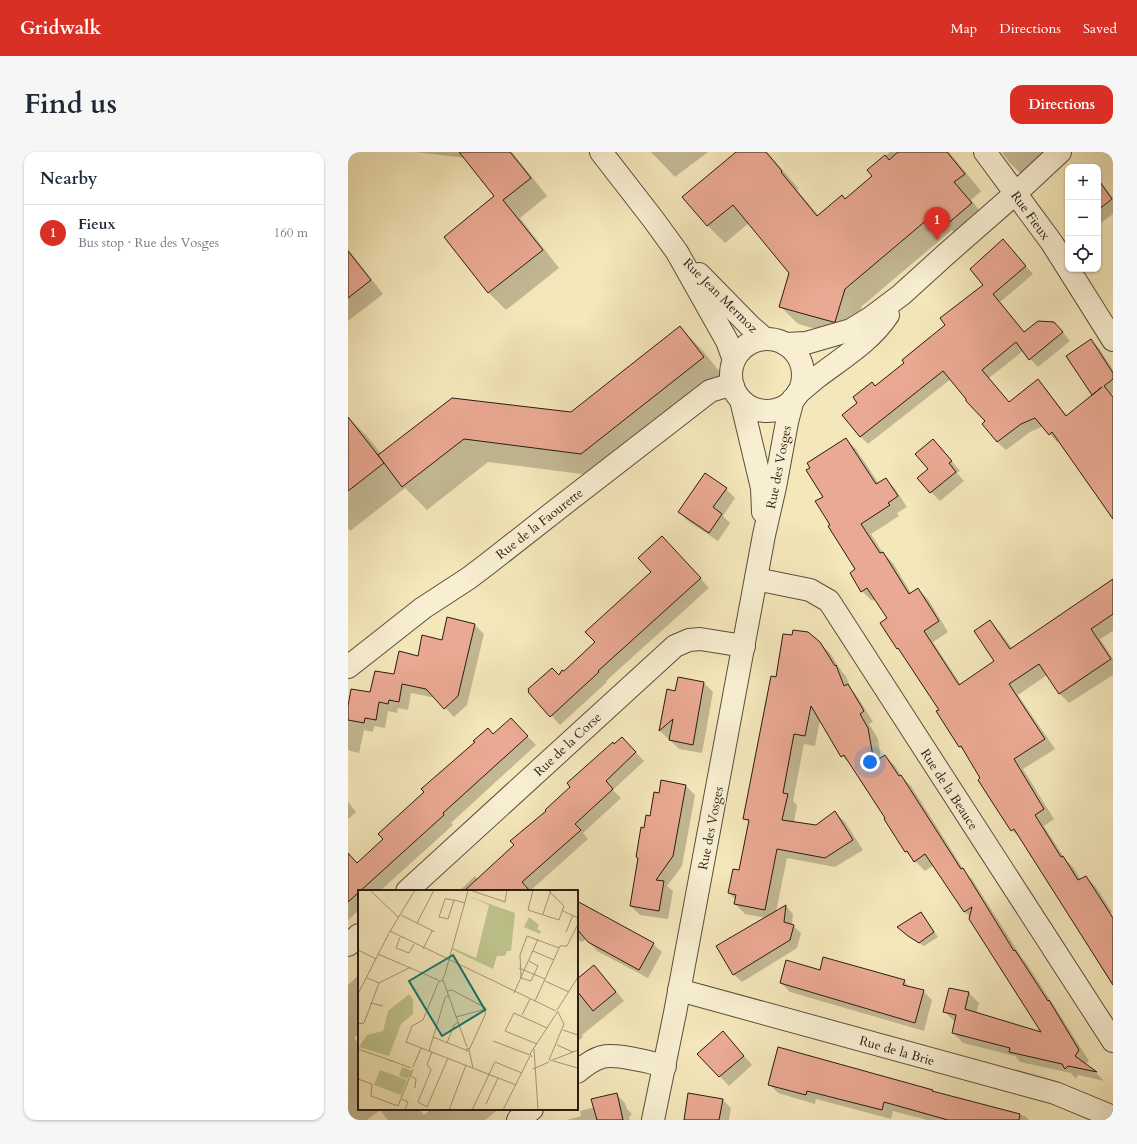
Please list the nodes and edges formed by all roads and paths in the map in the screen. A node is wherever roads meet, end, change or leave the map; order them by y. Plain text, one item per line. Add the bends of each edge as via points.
1 (601, 152) edge
2 (985, 152) edge
3 (1060, 152) edge
4 (1016, 193) junction
5 (677, 252) junction
6 (901, 296) junction
7 (1113, 340) edge
8 (775, 341) junction
9 (734, 360) junction
10 (737, 393) junction
11 (795, 396) junction
12 (764, 535) junction
13 (756, 579) junction
14 (744, 646) junction
15 (348, 667) edge
16 (408, 890) edge
17 (358, 936) edge
18 (348, 945) edge
19 (679, 990) junction
20 (1113, 1041) edge
21 (665, 1066) junction
22 (578, 1071) edge
23 (531, 1110) edge
24 (1113, 1117) edge
25 (518, 1120) edge
26 (653, 1120) edge

1 - 5 street, Rue Jean Mermoz
2 - 4 street, Rue Fieux
3 - 4 street, Rue des Vosges
4 - 6 street, Rue des Vosges
4 - 7 street, Rue Fieux via 1052,243
5 - 8 street, Rue Jean Mermoz via 750,326
5 - 9 street, Rue Jean Mermoz via 728,341
6 - 8 street, Rue des Vosges via 851,330 806,343
6 - 11 street, Rue des Vosges via 882,323 861,345
8 - 9 street, Rue des Vosges via 756,340 739,351
8 - 11 street, Rue des Vosges via 794,351 800,361 802,383
9 - 10 street, Rue des Vosges via 730,373
10 - 11 street, Rue des Vosges via 750,407 762,410 784,406
10 - 12 street, Rue des Vosges via 762,488
10 - 15 street, Rue de la Faourette via 722,387 710,391 490,562 423,608
11 - 12 street, Rue des Vosges via 787,422
12 - 13 street, Rue des Vosges
13 - 14 street, Rue des Vosges
13 - 20 street, Rue de la Beauce via 810,590 829,601
14 - 16 street, Rue de la Corse via 700,639 688,640 676,646
14 - 19 street, Rue des Vosges
17 - 18 street
19 - 21 street, Rue des Vosges
19 - 24 street, Rue de la Brie via 1055,1093
21 - 22 street via 616,1056 602,1057
21 - 26 street, Rue des Vosges
23 - 25 street

